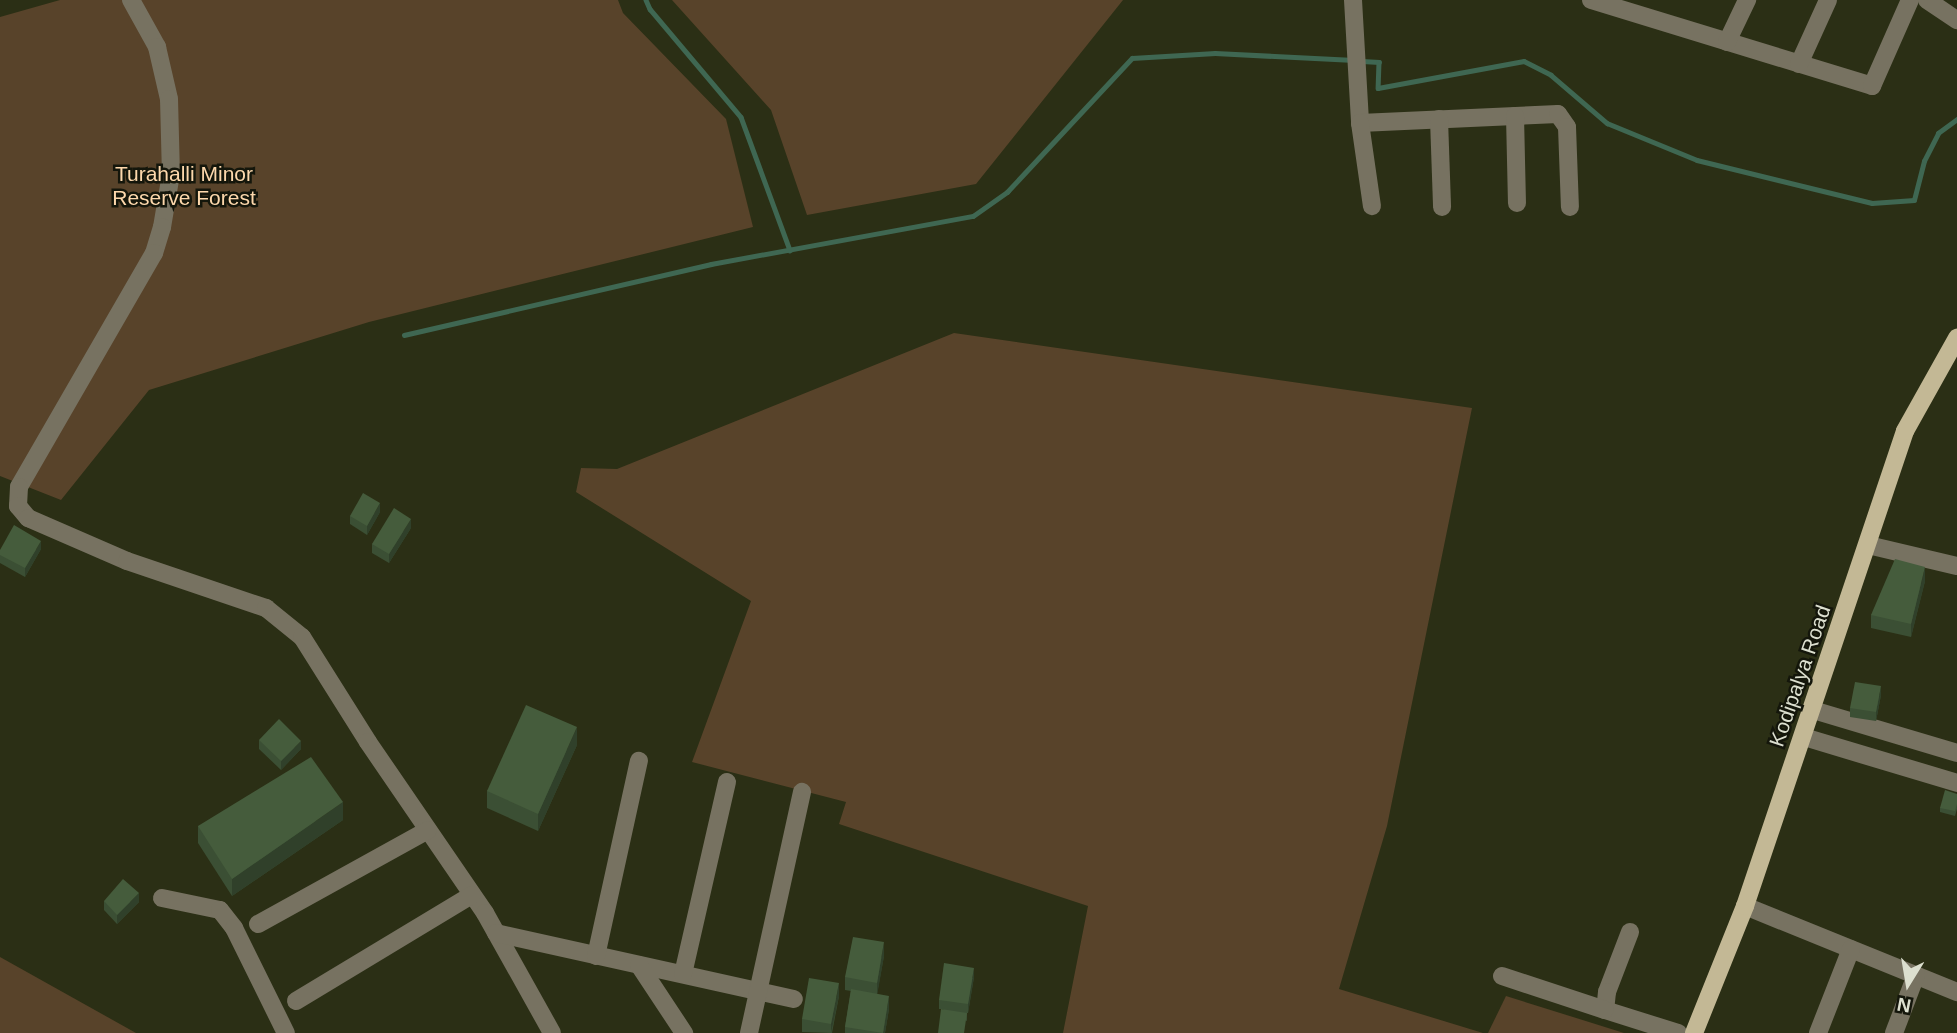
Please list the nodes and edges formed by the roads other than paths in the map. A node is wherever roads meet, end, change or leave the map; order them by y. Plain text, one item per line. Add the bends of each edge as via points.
1 (131, 0) edge
2 (1353, 0) edge
3 (1591, 0) edge
4 (1653, 0) edge
5 (1747, 0) edge
6 (1828, 0) edge
7 (1910, 0) edge
8 (1927, 0) edge
9 (1644, 16) junction
10 (1957, 20) edge
11 (1727, 42) junction
12 (1799, 64) junction
13 (1515, 116) junction
14 (1439, 119) junction
15 (1360, 123) junction
16 (1517, 203) dead end
17 (1371, 206) dead end
18 (1442, 207) dead end
19 (1570, 207) dead end
20 (1957, 338) edge
21 (1868, 545) junction
22 (1957, 566) edge
23 (1813, 710) junction
24 (1804, 737) junction
25 (1957, 753) edge
26 (639, 761) dead end
27 (727, 782) dead end
28 (1957, 783) edge
29 (802, 792) dead end
30 (428, 830) junction
31 (472, 895) junction
32 (162, 898) dead end
33 (1745, 906) junction
34 (258, 924) dead end
35 (1630, 932) dead end
36 (496, 933) junction
37 (1851, 949) junction
38 (596, 956) junction
39 (639, 965) junction
40 (683, 974) junction
41 (1916, 975) junction
42 (1502, 976) dead end
43 (758, 991) junction
44 (1957, 992) edge
45 (794, 999) dead end
46 (296, 1001) dead end
47 (1605, 1010) junction
48 (286, 1033) edge
49 (552, 1033) edge
50 (684, 1033) edge
51 (748, 1033) edge
52 (1678, 1033) edge
53 (1694, 1033) edge
54 (1818, 1033) edge
55 (1894, 1033) edge

1 - 30 street via 156,47 169,99 171,174 163,227 154,253 19,487 18,506 28,518 127,561 266,608 302,637
2 - 15 street
3 - 9 street
4 - 9 street
5 - 11 street
6 - 12 street
7 - 12 street via 1872,86
8 - 10 street
9 - 11 street
11 - 12 street
13 - 14 street
13 - 16 street
13 - 19 street via 1558,114 1567,127
14 - 15 street
14 - 18 street
15 - 17 street
20 - 21 main road, Kodipalya Road via 1905,431
21 - 22 street
21 - 23 main road, Kodipalya Road
23 - 24 main road, Kodipalya Road
23 - 25 street
24 - 28 street
24 - 33 main road, Kodipalya Road
26 - 38 street
27 - 40 street
29 - 43 street
30 - 31 street
30 - 34 street
31 - 36 street
31 - 46 street
32 - 48 street via 220,910 234,928
33 - 37 street
33 - 53 main road, Kodipalya Road
35 - 47 street via 1607,992
36 - 38 street
36 - 49 street
37 - 41 street
37 - 54 street
38 - 39 street
39 - 40 street
39 - 50 street
40 - 43 street
41 - 44 street
41 - 55 street
42 - 47 street
43 - 45 street
43 - 51 street
47 - 52 street

